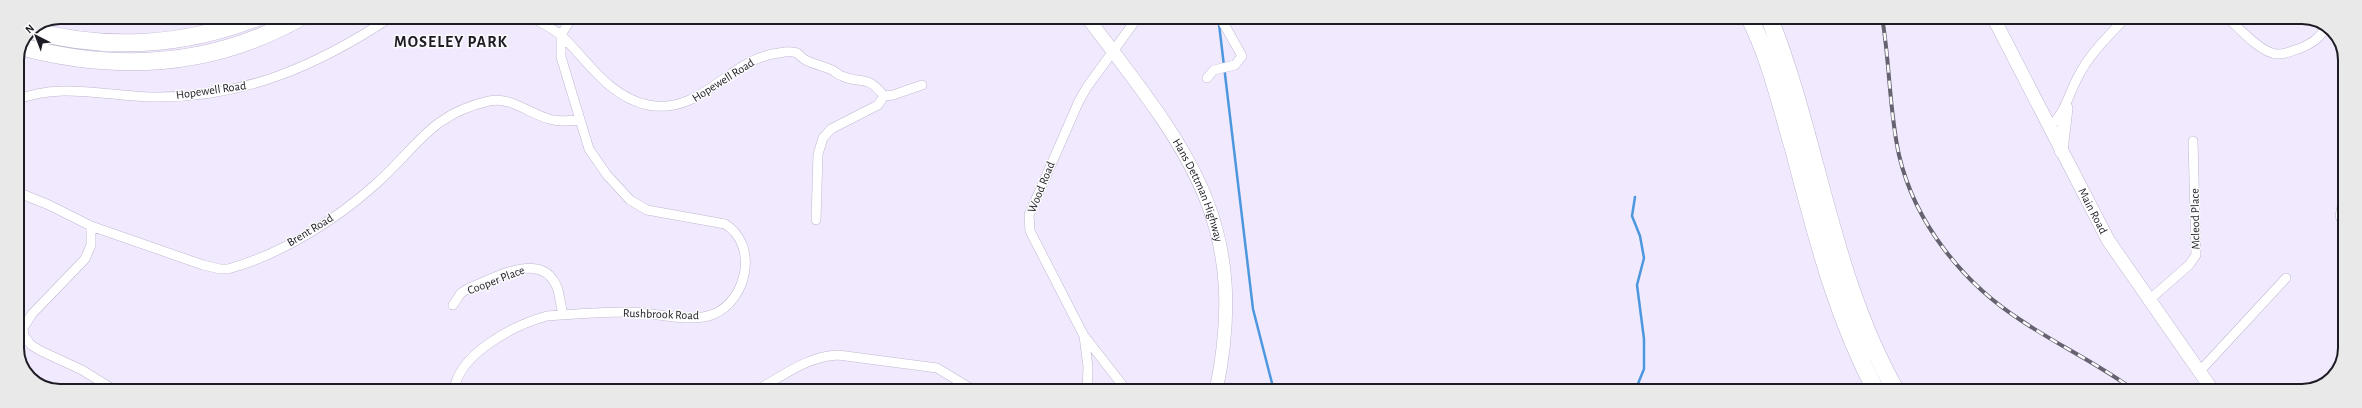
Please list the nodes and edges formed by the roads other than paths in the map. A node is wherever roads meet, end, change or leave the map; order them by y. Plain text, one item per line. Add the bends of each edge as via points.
1 (238, 24) edge
2 (285, 24) edge
3 (380, 24) edge
4 (543, 24) edge
5 (568, 24) edge
6 (1092, 24) edge
7 (1133, 24) edge
8 (1224, 24) edge
9 (1752, 24) edge
10 (1771, 24) edge
11 (1997, 24) edge
12 (2120, 24) edge
13 (2235, 24) edge
14 (2323, 31) edge
15 (38, 32) edge
16 (561, 35) junction
17 (26, 48) edge
18 (1113, 51) junction
19 (1208, 78) dead end
20 (922, 85) dead end
21 (884, 96) junction
22 (24, 97) edge
23 (2066, 108) junction
24 (579, 120) junction
25 (2049, 128) junction
26 (2192, 141) dead end
27 (2061, 151) junction
28 (24, 195) edge
29 (816, 220) dead end
30 (91, 226) junction
31 (2286, 278) dead end
32 (2149, 300) junction
33 (453, 305) dead end
34 (563, 315) junction
35 (24, 324) edge
36 (1084, 336) junction
37 (24, 338) edge
38 (2199, 372) junction
39 (105, 384) edge
40 (455, 384) edge
41 (767, 384) edge
42 (963, 384) edge
43 (1087, 384) edge
44 (1122, 384) edge
45 (1217, 384) edge
46 (1872, 384) edge
47 (1892, 384) edge
48 (2208, 384) edge

1 - 15 highway via 209,34 156,42 99,42
2 - 17 highway via 215,52 178,59 143,62 99,61 73,59
3 - 22 street, Hopewell Road via 350,44 289,73 228,90 153,97 58,90
4 - 16 street, Hopewell Road
5 - 16 street
6 - 18 main road, Hans Dettman Highway
7 - 18 street, Wood Road
8 - 19 street via 1242,56 1235,65 1214,70
9 - 46 highway via 1777,89 1836,304 1852,345
10 - 47 highway via 1787,64 1852,296 1876,356
11 - 25 main road, Main Road
12 - 23 street via 2085,65 2074,84
13 - 14 street via 2261,47 2276,54 2284,54 2307,45 2318,39
16 - 21 street, Hopewell Road via 602,79 633,100 647,105 665,107 682,104 712,88 741,67 769,54 796,53 834,71 849,72 856,78 869,81
16 - 24 street via 561,57
18 - 36 street, Wood Road via 1087,87 1070,120 1031,207 1028,223 1050,273
18 - 45 main road, Hans Dettman Highway via 1174,136 1194,171 1213,214 1223,254 1227,308 1225,342
20 - 21 street via 893,96
21 - 29 street via 878,105 831,129 823,138 818,154
23 - 25 street
23 - 27 main road
24 - 30 street, Brent Road via 560,122 548,119 500,100 479,104 432,127 378,183 307,234 285,246 228,269 220,270 207,266
24 - 34 street, Rushbrook Road via 594,157 607,176 630,200 647,210 725,224 740,236 747,262 734,296 714,314 692,317 635,312
25 - 27 main road, Main Road
26 - 32 street, Mcleod Place via 2196,255 2189,265
27 - 32 main road, Main Road via 2108,240
28 - 30 street, Brent Road
30 - 35 street via 91,246 85,259
31 - 38 street
32 - 38 main road, Main Road
33 - 34 street, Cooper Place via 461,293 469,288 528,267 542,271 552,281 557,289
34 - 40 street, Rushbrook Road via 534,320 501,337 466,363
36 - 43 street, Wood Road
36 - 44 street
37 - 39 street via 31,345
38 - 48 main road, Main Road
41 - 42 street via 804,363 825,355 937,368

